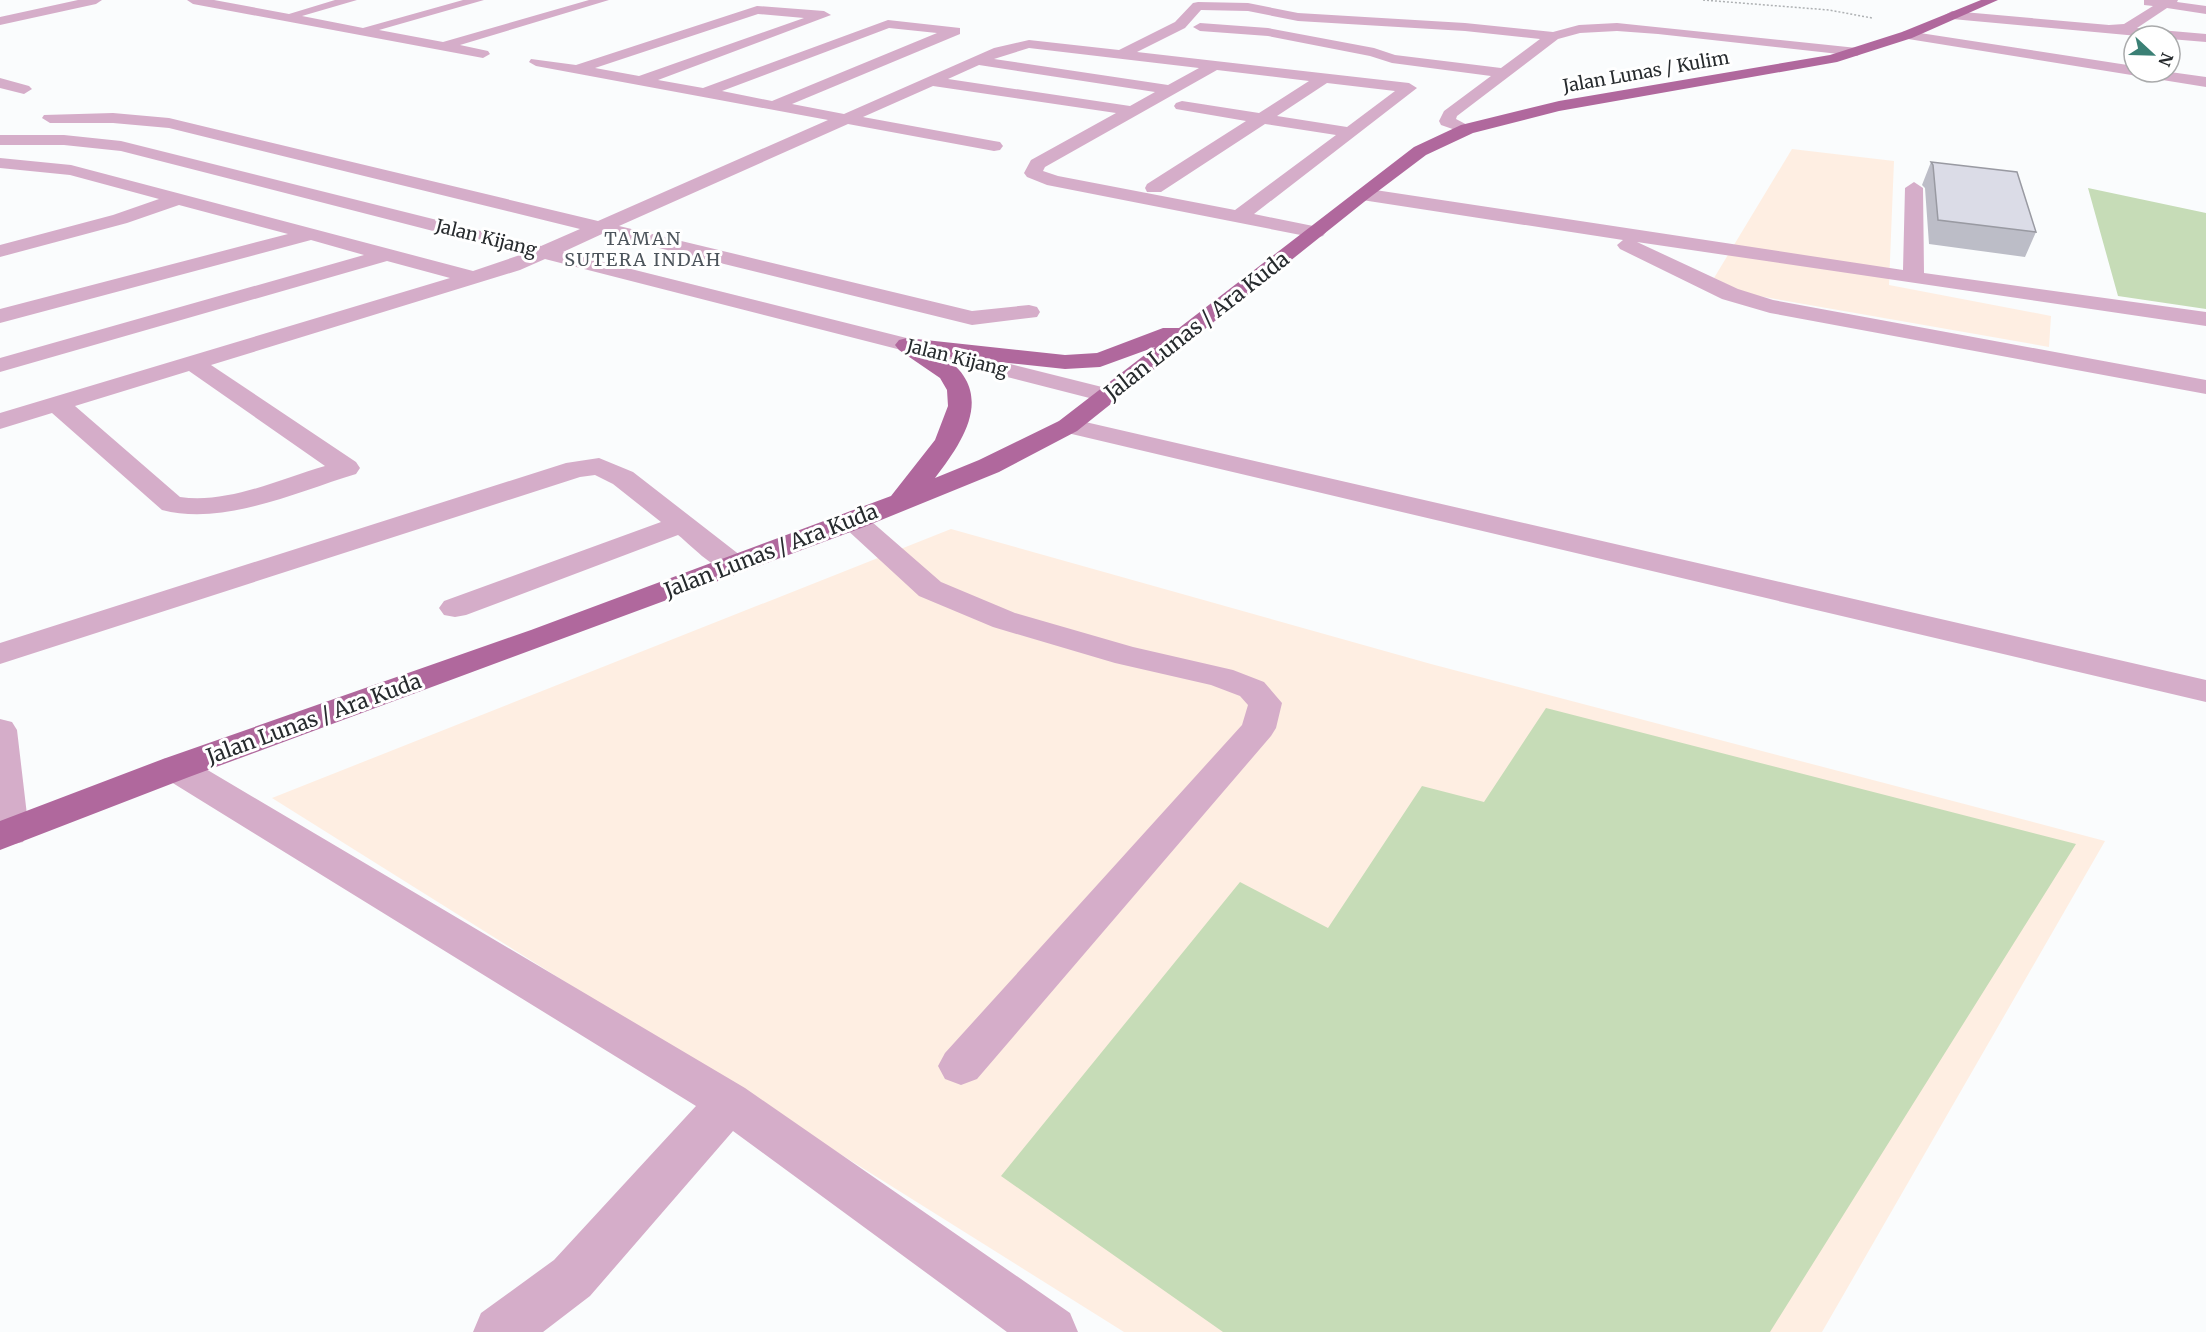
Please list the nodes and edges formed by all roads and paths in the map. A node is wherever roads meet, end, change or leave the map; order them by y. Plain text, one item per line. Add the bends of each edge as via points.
1 (96, 0) edge
2 (194, 0) edge
3 (351, 0) edge
4 (478, 0) edge
5 (603, 0) edge
6 (1703, 0) edge
7 (1966, 0) edge
8 (1992, 0) edge
9 (2138, 0) edge
10 (217, 2) edge
11 (2168, 2) edge
12 (2038, 9) dead end
13 (2206, 10) edge
14 (1952, 15) junction
15 (283, 17) junction
16 (1298, 17) junction
17 (0, 21) edge
18 (1180, 25) junction
19 (1923, 27) junction
20 (362, 31) junction
21 (1268, 32) junction
22 (1907, 35) junction
23 (1553, 36) junction
24 (2206, 38) edge
25 (442, 46) junction
26 (1286, 50) dead end
27 (1857, 52) junction
28 (1124, 53) junction
29 (483, 54) dead end
30 (1384, 56) junction
31 (976, 61) junction
32 (536, 62) dead end
33 (1216, 65) junction
34 (1245, 69) junction
35 (2122, 69) edge
36 (577, 70) junction
37 (1503, 74) junction
38 (1324, 78) junction
39 (2182, 78) edge
40 (641, 81) junction
41 (930, 81) junction
42 (2206, 82) edge
43 (0, 83) edge
44 (24, 89) dead end
45 (1170, 90) junction
46 (704, 93) junction
47 (773, 106) junction
48 (1133, 111) junction
49 (1262, 118) junction
50 (32, 119) dead end
51 (846, 119) junction
52 (1467, 129) junction
53 (1350, 132) junction
54 (0, 140) edge
55 (994, 146) dead end
56 (0, 163) edge
57 (1067, 173) junction
58 (1154, 188) junction
59 (1914, 188) dead end
60 (1362, 194) junction
61 (1263, 198) junction
62 (178, 199) junction
63 (1238, 217) junction
64 (602, 228) junction
65 (1595, 230) junction
66 (1316, 232) junction
67 (310, 234) junction
68 (0, 251) edge
69 (546, 254) junction
70 (388, 255) junction
71 (474, 278) junction
72 (1913, 278) junction
73 (1029, 312) dead end
74 (1211, 315) junction
75 (0, 316) edge
76 (2206, 319) edge
77 (907, 345) junction
78 (193, 363) junction
79 (0, 365) edge
80 (2206, 387) edge
81 (1108, 396) junction
82 (57, 404) junction
83 (0, 421) edge
84 (1068, 426) junction
85 (899, 502) junction
86 (854, 521) junction
87 (682, 524) junction
88 (734, 565) junction
89 (455, 608) dead end
90 (0, 654) edge
91 (2206, 691) edge
92 (0, 730) edge
93 (176, 768) junction
94 (5, 834) edge
95 (961, 1066) dead end
96 (729, 1102) junction
97 (500, 1332) edge
98 (1051, 1332) edge

1 - 17 street
2 - 10 street
3 - 15 street
4 - 20 street
5 - 25 street
6 - 19 path via 1829,10
7 - 14 main road
8 - 14 main road, Jalan Lunas / Kulim
9 - 11 street
10 - 15 street
11 - 12 street via 2127,28 2019,18
11 - 13 street
14 - 19 main road, Jalan Lunas / Kulim
14 - 24 street
15 - 20 street
16 - 18 street via 1248,7 1198,6
16 - 21 street
16 - 23 street
18 - 21 street
18 - 28 street
19 - 22 main road, Jalan Lunas / Kulim
20 - 25 street
21 - 30 street
22 - 27 main road, Jalan Lunas / Kulim
22 - 35 street
23 - 27 street via 1579,29 1617,27
23 - 37 street
25 - 29 street
26 - 30 street via 1364,59
27 - 52 main road, Jalan Lunas / Kulim via 1559,106
28 - 31 street via 1029,44
28 - 33 street
30 - 37 street
31 - 41 street
31 - 45 street
32 - 36 street
33 - 34 street
33 - 45 street
34 - 38 street
34 - 49 street via 1177,109
36 - 40 street
36 - 40 street via 757,10 824,15
37 - 52 street via 1450,114 1447,121
38 - 49 street
38 - 53 street via 1409,88
39 - 42 street
40 - 46 street
41 - 48 street
41 - 51 street
43 - 44 street
45 - 48 street
46 - 47 street
46 - 47 street via 888,24 954,31
47 - 51 street
48 - 57 street via 1037,164 1033,173
49 - 53 street
49 - 58 street
50 - 64 street via 113,118 169,123
51 - 55 street
51 - 64 street
52 - 60 main road, Jalan Lunas / Ara Kuda via 1420,151
53 - 61 street
54 - 69 street, Jalan Kijang via 121,146
56 - 62 street via 71,170
57 - 58 street
57 - 63 street
58 - 61 street via 1229,200
59 - 72 street
60 - 65 street
60 - 66 main road, Jalan Lunas / Ara Kuda
61 - 63 street
62 - 67 street
62 - 68 street
63 - 66 street
64 - 69 street
64 - 73 street via 972,318
65 - 72 street
65 - 80 street via 1730,294 1770,306
66 - 74 main road, Jalan Lunas / Ara Kuda
67 - 70 street
67 - 75 street
69 - 71 street
69 - 77 street, Jalan Kijang
70 - 71 street
70 - 79 street
71 - 78 street
72 - 76 street
74 - 77 main road via 1100,360 1013,358
74 - 81 main road, Jalan Lunas / Ara Kuda
77 - 81 street, Jalan Kijang
77 - 85 main road via 952,376 962,403 954,429 936,461
78 - 82 street
78 - 82 street via 346,468 219,505 184,508 172,504
81 - 84 main road, Jalan Lunas / Ara Kuda
82 - 83 street
84 - 85 main road, Jalan Lunas / Ara Kuda via 989,466
84 - 91 street
85 - 86 main road, Jalan Lunas / Ara Kuda
86 - 88 main road, Jalan Lunas / Ara Kuda
86 - 95 street via 930,589 1004,620 1127,656 1221,677 1252,689 1265,703 1259,728
87 - 88 street
87 - 89 street
87 - 90 street via 623,478 599,466 576,469
88 - 93 main road, Jalan Lunas / Ara Kuda
92 - 94 street
93 - 94 main road, Jalan Lunas / Ara Kuda
93 - 96 street
96 - 97 street via 572,1278
96 - 98 street

